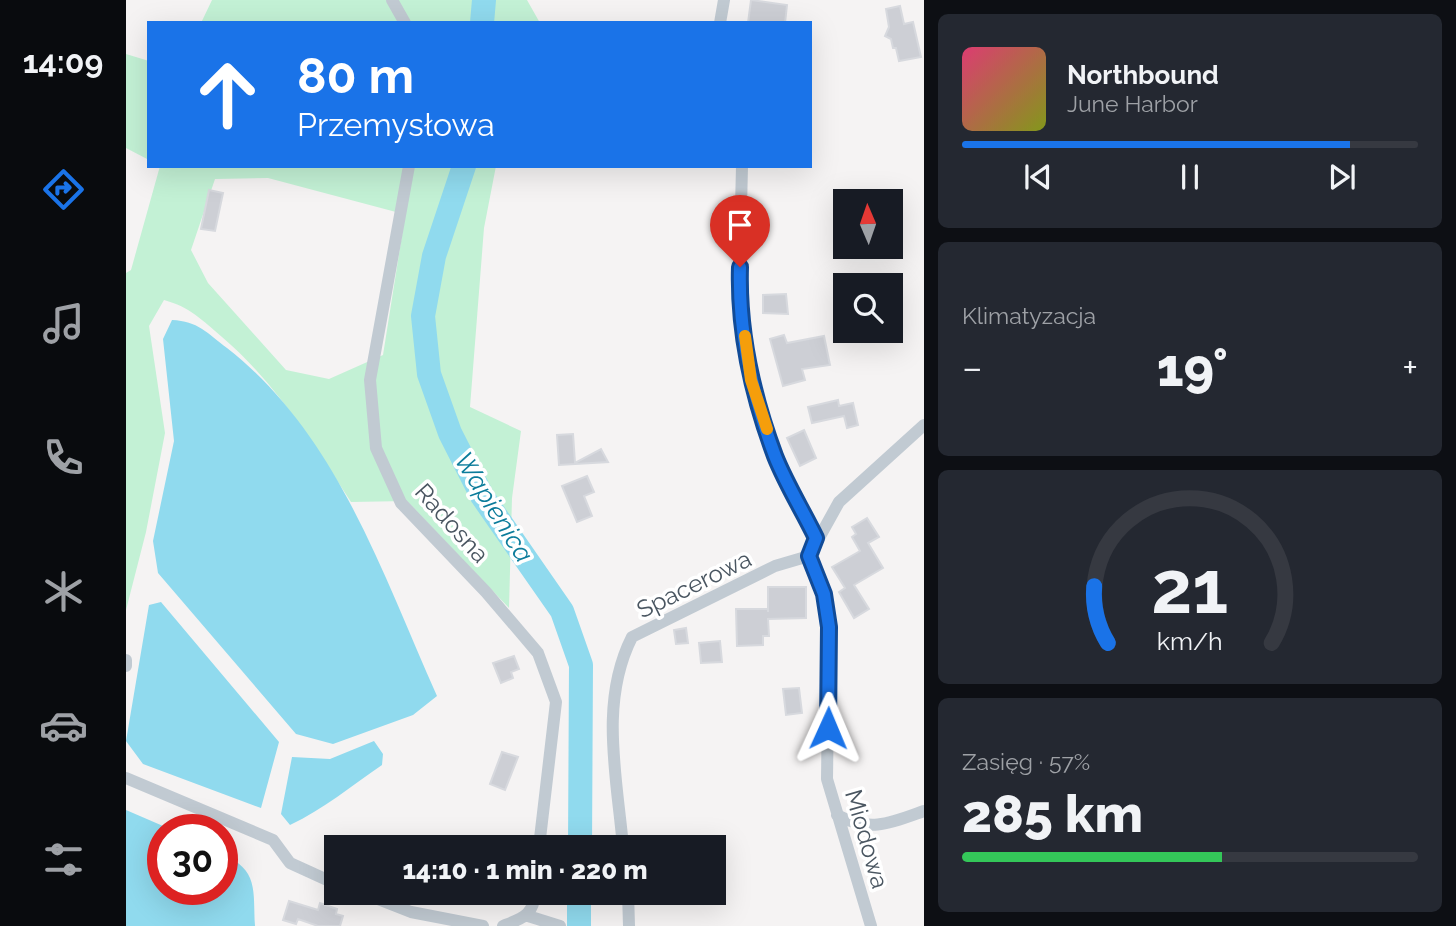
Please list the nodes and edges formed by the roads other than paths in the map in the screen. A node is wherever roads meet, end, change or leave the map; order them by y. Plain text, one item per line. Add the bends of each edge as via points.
1 (392, 0) edge
2 (724, 0) edge
3 (404, 21) edge
4 (720, 21) edge
5 (409, 168) edge
6 (742, 168) edge
7 (924, 425) edge
8 (816, 538) junction
9 (809, 556) junction
10 (126, 660) edge
11 (126, 666) edge
12 (126, 778) edge
13 (924, 811) edge
14 (837, 815) junction
15 (540, 835) edge
16 (623, 835) edge
17 (324, 879) edge
18 (393, 905) edge
19 (534, 905) edge
20 (628, 905) edge
21 (528, 916) junction
22 (483, 926) edge
23 (503, 926) edge
24 (560, 926) edge
25 (629, 926) edge
26 (871, 926) edge

1 - 3 street
2 - 4 street
5 - 15 street, Radosna via 370,380 376,448 401,503 538,653 556,702
6 - 8 street via 739,293 751,380 776,458
7 - 8 street via 839,502
8 - 9 street
9 - 14 street, Miodowa via 824,594 829,627 827,779
9 - 16 street, Spacerowa via 775,566 632,637 621,660 611,716
10 - 11 street
12 - 17 street via 273,839 290,863
13 - 14 street via 887,824 856,825
14 - 26 street, Miodowa
18 - 22 street
19 - 21 street
20 - 25 street
21 - 23 street
21 - 24 street

